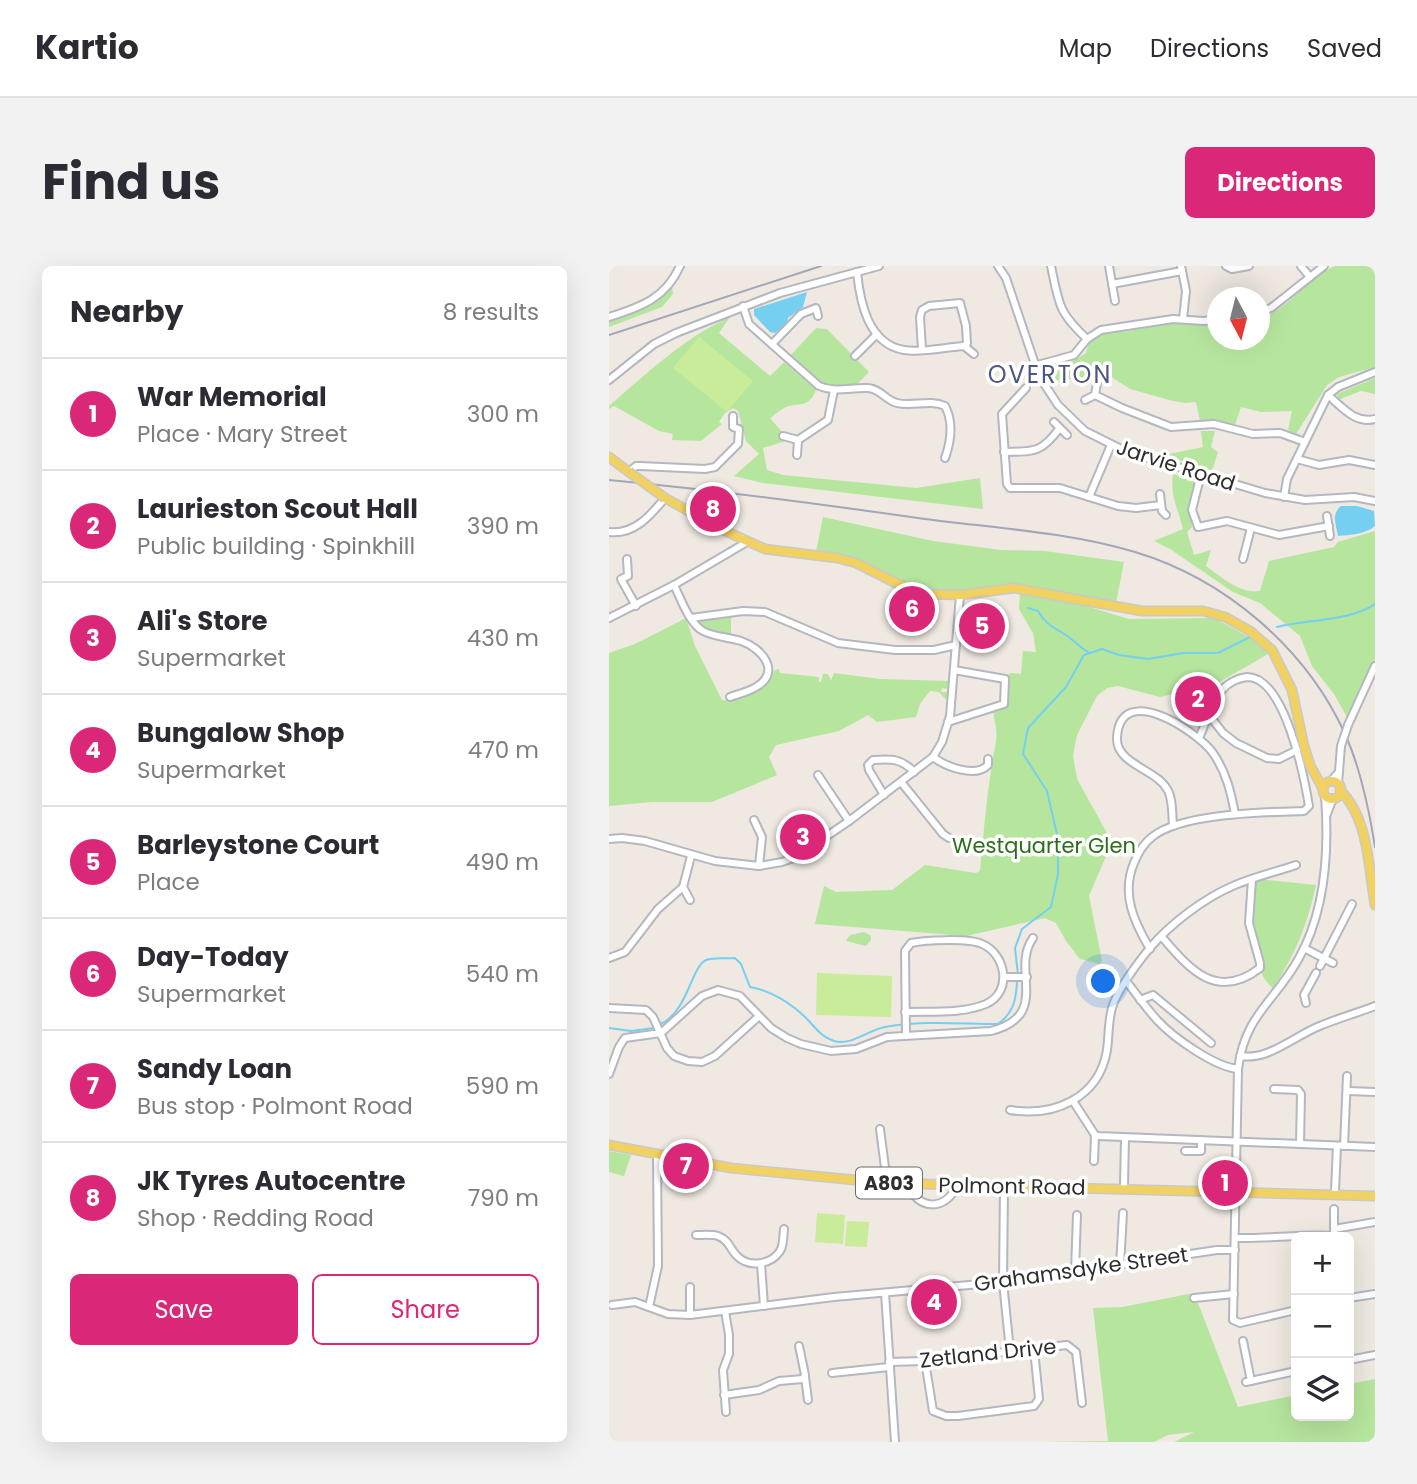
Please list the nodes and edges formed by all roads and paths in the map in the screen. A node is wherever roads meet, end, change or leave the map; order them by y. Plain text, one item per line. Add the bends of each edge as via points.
1 (680, 266) edge
2 (879, 266) edge
3 (998, 266) edge
4 (1051, 266) edge
5 (1109, 266) edge
6 (1226, 266) edge
7 (1248, 266) edge
8 (1301, 266) edge
9 (1324, 266) edge
10 (1181, 269) edge
11 (857, 272) junction
12 (1310, 277) junction
13 (1112, 284) junction
14 (813, 297) dead end
15 (1115, 301) dead end
16 (743, 306) junction
17 (816, 308) junction
18 (1270, 308) edge
19 (818, 316) dead end
20 (609, 317) edge
21 (1183, 319) junction
22 (1207, 321) edge
23 (877, 334) junction
24 (1087, 340) junction
25 (772, 344) junction
26 (964, 346) junction
27 (922, 349) junction
28 (974, 354) dead end
29 (855, 356) dead end
30 (1034, 366) junction
31 (1375, 372) edge
32 (609, 380) edge
33 (1097, 383) dead end
34 (1026, 388) dead end
35 (834, 390) junction
36 (1095, 395) junction
37 (1328, 395) junction
38 (1085, 400) dead end
39 (733, 416) dead end
40 (1375, 419) edge
41 (1054, 422) dead end
42 (1059, 429) junction
43 (1067, 435) dead end
44 (783, 436) dead end
45 (798, 440) junction
46 (1305, 442) junction
47 (1111, 445) junction
48 (1004, 452) junction
49 (796, 455) dead end
50 (609, 457) edge
51 (945, 458) dead end
52 (1297, 459) junction
53 (1373, 465) edge
54 (629, 472) junction
55 (1201, 474) junction
56 (1368, 474) dead end
57 (1160, 494) dead end
58 (1089, 497) junction
59 (1284, 497) junction
60 (665, 498) junction
61 (1375, 502) edge
62 (1161, 505) junction
63 (1166, 516) dead end
64 (1327, 516) dead end
65 (1329, 526) junction
66 (1251, 528) junction
67 (609, 532) edge
68 (1330, 536) dead end
69 (747, 542) junction
70 (627, 559) dead end
71 (1243, 559) dead end
72 (674, 585) junction
73 (960, 595) junction
74 (636, 606) junction
75 (609, 618) edge
76 (691, 618) junction
77 (956, 645) junction
78 (1375, 666) edge
79 (954, 670) junction
80 (730, 697) dead end
81 (1297, 705) junction
82 (1282, 711) junction
83 (1209, 715) junction
84 (948, 722) junction
85 (1199, 738) junction
86 (1297, 750) junction
87 (933, 757) junction
88 (988, 759) dead end
89 (914, 772) junction
90 (818, 775) dead end
91 (901, 782) junction
92 (1332, 790) junction
93 (884, 795) junction
94 (1235, 814) junction
95 (754, 820) dead end
96 (849, 821) junction
97 (1173, 826) junction
98 (949, 838) dead end
99 (609, 839) edge
100 (691, 856) junction
101 (1296, 865) dead end
102 (759, 866) junction
103 (1252, 879) junction
104 (683, 887) junction
105 (690, 900) dead end
106 (1352, 904) dead end
107 (1375, 905) edge
108 (1162, 937) junction
109 (1033, 938) dead end
110 (1304, 948) junction
111 (1150, 949) junction
112 (609, 958) edge
113 (1325, 959) junction
114 (1333, 963) dead end
115 (1320, 966) dead end
116 (1316, 973) dead end
117 (1004, 977) junction
118 (1021, 977) junction
119 (1127, 982) junction
120 (1140, 1000) junction
121 (1306, 1003) dead end
122 (1375, 1006) edge
123 (609, 1007) edge
124 (905, 1012) junction
125 (758, 1017) junction
126 (661, 1032) junction
127 (906, 1036) junction
128 (1211, 1044) dead end
129 (1240, 1056) junction
130 (1238, 1069) junction
131 (609, 1074) edge
132 (1347, 1076) dead end
133 (1274, 1089) dead end
134 (1347, 1091) junction
135 (1375, 1092) edge
136 (1073, 1101) junction
137 (1010, 1110) dead end
138 (881, 1129) dead end
139 (1095, 1135) junction
140 (1125, 1138) junction
141 (1201, 1140) junction
142 (1236, 1142) junction
143 (1300, 1144) junction
144 (609, 1145) edge
145 (1341, 1146) junction
146 (1375, 1147) edge
147 (1185, 1151) dead end
148 (657, 1156) junction
149 (1094, 1161) dead end
150 (887, 1183) junction
151 (907, 1184) junction
152 (958, 1185) junction
153 (1005, 1186) junction
154 (1124, 1187) junction
155 (1237, 1192) junction
156 (1335, 1194) junction
157 (1375, 1196) edge
158 (1123, 1213) dead end
159 (1077, 1215) dead end
160 (1375, 1223) edge
161 (784, 1229) dead end
162 (1334, 1232) edge
163 (1341, 1232) edge
164 (696, 1235) dead end
165 (1291, 1236) edge
166 (1235, 1238) junction
167 (1234, 1250) junction
168 (761, 1264) junction
169 (1120, 1266) junction
170 (1075, 1272) junction
171 (1003, 1282) junction
172 (690, 1287) dead end
173 (885, 1293) junction
174 (1234, 1294) junction
175 (1375, 1294) edge
176 (1354, 1297) edge
177 (1195, 1298) dead end
178 (612, 1305) dead end
179 (764, 1306) junction
180 (649, 1307) junction
181 (725, 1311) junction
182 (1291, 1311) edge
183 (690, 1315) junction
184 (1243, 1341) dead end
185 (799, 1346) dead end
186 (1034, 1349) junction
187 (1010, 1351) junction
188 (1375, 1356) edge
189 (1354, 1359) edge
190 (925, 1361) junction
191 (889, 1365) junction
192 (1291, 1372) edge
193 (832, 1373) dead end
194 (805, 1375) junction
195 (724, 1395) junction
196 (808, 1400) dead end
197 (1082, 1403) dead end
198 (726, 1412) dead end
199 (895, 1442) edge

1 - 20 street via 658,297
2 - 11 street
3 - 30 street, Jarvie Road
4 - 24 street via 1061,310
5 - 13 street
6 - 7 street
8 - 12 street
9 - 12 street
10 - 13 street
10 - 21 street via 1186,291
11 - 16 street
11 - 23 street via 866,318
12 - 18 street
13 - 15 street
14 - 17 street
16 - 25 street via 749,324
16 - 32 street via 654,344
17 - 19 street
17 - 25 street via 801,314
21 - 22 street
21 - 24 street via 1101,330
23 - 27 street via 905,351
23 - 29 street
24 - 30 street via 1075,355
25 - 35 street via 820,386
26 - 27 street
26 - 27 street via 967,326 960,303 946,303 922,310
26 - 28 street
30 - 47 street, Jarvie Road via 1067,416
31 - 37 street
33 - 36 street
34 - 48 street via 1002,414
35 - 45 street via 828,420
35 - 51 street via 867,388 897,403 945,407 951,432
36 - 38 street
36 - 46 street via 1171,427 1214,424 1253,435 1280,433
37 - 40 street via 1356,418
37 - 46 street
39 - 54 street via 741,439 718,468 636,466
41 - 42 street
42 - 43 street
42 - 48 street via 1044,447
44 - 45 street
45 - 49 street
46 - 52 street
47 - 55 street, Jarvie Road
47 - 58 street
48 - 58 street via 1010,488 1050,487
50 - 54 main road
52 - 53 street via 1319,465 1349,460
52 - 59 street
53 - 56 street
54 - 60 main road, bridge
55 - 59 street, Jarvie Road
55 - 66 street via 1192,510 1198,527 1227,521
57 - 62 street
58 - 62 street via 1136,508
59 - 61 street, Jarvie Road via 1354,497
60 - 67 street via 631,529
60 - 69 main road
62 - 63 street
64 - 65 street
65 - 66 street via 1279,535
65 - 68 street
66 - 71 street
69 - 72 street
69 - 73 main road via 856,563 928,594
70 - 74 street via 628,576 618,580
72 - 74 street
72 - 76 street
73 - 77 street
73 - 81 main road via 1014,588 1132,610 1208,612 1225,617 1272,650
74 - 75 street
76 - 77 street via 765,612 838,643 895,650
76 - 80 street via 702,631 743,642 763,654 769,666 768,676 757,687
77 - 79 street
78 - 92 street, bridge via 1348,725
79 - 84 street
79 - 84 street via 1005,679 1004,704
81 - 82 street
81 - 92 main road via 1310,765
82 - 83 street via 1270,688 1247,677 1227,685
82 - 86 street
83 - 85 street
83 - 86 street via 1236,743 1267,758 1279,759
84 - 87 street
85 - 94 street via 1224,773
85 - 97 street via 1172,720 1145,712 1125,718 1118,729 1121,751 1168,790
86 - 94 street via 1307,809
87 - 88 street via 942,764 975,772 984,769
87 - 89 street
89 - 91 street
89 - 93 street via 904,761 873,760 869,770
90 - 96 street
91 - 93 street
91 - 98 street
92 - 107 main road via 1353,806 1362,827
92 - 110 street via 1323,884
93 - 96 street
94 - 97 street
95 - 102 street via 762,836
96 - 102 street via 789,860
97 - 111 street via 1144,844 1131,870 1128,899
99 - 100 street via 645,841
100 - 102 street
100 - 104 street
101 - 103 street
103 - 108 street via 1208,901
103 - 108 street via 1249,923 1260,968 1249,976 1236,982 1211,981 1181,960
104 - 105 street
104 - 112 street via 658,909 625,952
106 - 113 street
108 - 111 street
109 - 118 street
110 - 113 street
110 - 129 street via 1252,1022
111 - 119 street
113 - 114 street
113 - 115 street
116 - 121 street via 1304,995
117 - 118 street
117 - 124 street via 1001,990 990,1002 972,1009
117 - 124 street via 996,955 978,942 911,943 905,950
118 - 127 street via 1024,1006 1012,1023 991,1031
119 - 120 street
119 - 136 street via 1112,1009 1102,1068 1092,1085
120 - 128 street via 1153,995
120 - 130 street via 1176,1035 1221,1065
122 - 129 street via 1319,1026 1263,1055
123 - 126 street via 646,1010
124 - 127 street
125 - 126 street via 740,996 718,990 702,996
125 - 126 street via 702,1062 674,1056
125 - 127 street via 787,1038 831,1051
126 - 131 street via 625,1038
129 - 130 street
130 - 142 street
132 - 134 street
133 - 143 street via 1298,1090 1302,1097
134 - 135 street
134 - 145 street
136 - 137 street via 1040,1112
136 - 139 street
138 - 150 street
139 - 140 street
139 - 149 street
140 - 141 street
140 - 154 street
141 - 142 street
141 - 147 street via 1201,1152
142 - 143 street
142 - 155 street
143 - 145 street
144 - 148 main road, Polmont Road / A803
145 - 146 street
145 - 156 street
148 - 150 main road, Polmont Road / A803
148 - 180 street via 658,1266
150 - 151 main road, Polmont Road / A803
151 - 152 main road, Polmont Road / A803
151 - 152 street via 918,1200 932,1205 946,1200
152 - 153 main road, Polmont Road / A803
153 - 154 main road, Polmont Road / A803
153 - 171 street
154 - 155 main road, A803
155 - 156 main road, A803
155 - 166 street
156 - 157 main road, A803
156 - 162 street
158 - 169 street
159 - 170 street
160 - 163 street
161 - 168 street via 780,1252
164 - 168 street via 718,1236 737,1256
165 - 166 street
166 - 167 street
167 - 169 street, Grahamsdyke Street
167 - 174 street
168 - 179 street
169 - 170 street, Grahamsdyke Street
170 - 171 street, Grahamsdyke Street
171 - 173 street, Grahamsdyke Street
171 - 187 street
172 - 183 street
173 - 179 street, Grahamsdyke Street
173 - 191 street
174 - 177 street
174 - 182 street via 1234,1322
175 - 176 street
178 - 180 street, Grahamsdyke Street via 635,1302
179 - 181 street, Grahamsdyke Street
180 - 183 street, Grahamsdyke Street
181 - 183 street, Grahamsdyke Street
181 - 195 street via 729,1354 723,1370
184 - 192 street via 1249,1382
185 - 194 street
186 - 187 street, Zetland Drive
186 - 190 street via 1037,1404 971,1414 946,1416 933,1410
186 - 197 street, Zetland Drive via 1073,1348
187 - 190 street, Zetland Drive
188 - 189 street
190 - 191 street, Zetland Drive
191 - 193 street, Zetland Drive
191 - 199 street
194 - 195 street via 759,1390
194 - 196 street
195 - 198 street

